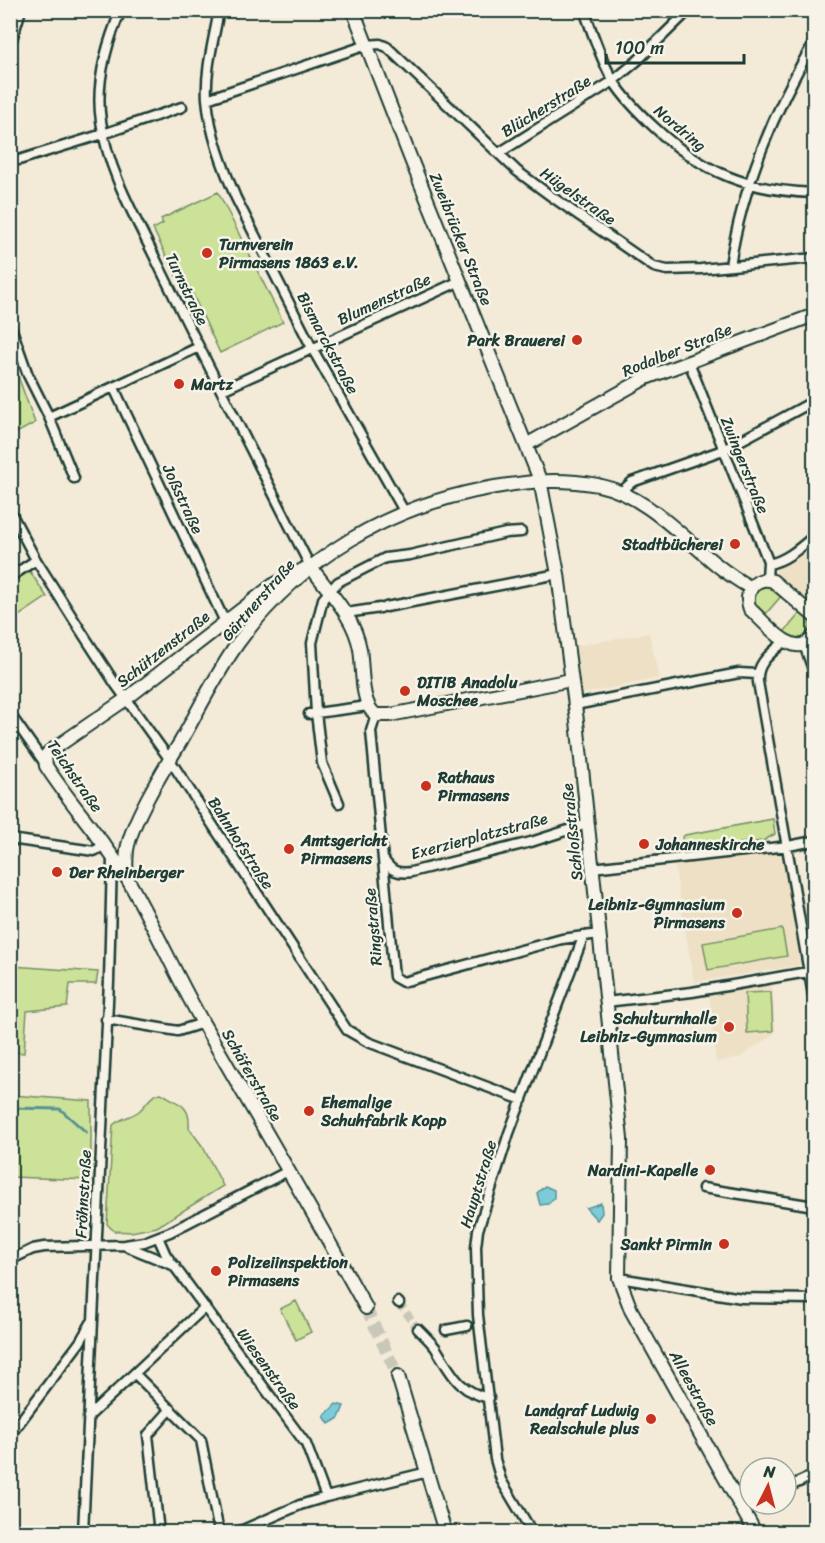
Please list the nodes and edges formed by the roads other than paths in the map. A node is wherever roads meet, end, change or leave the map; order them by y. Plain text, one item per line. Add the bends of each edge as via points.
1 (21, 10) edge
2 (121, 10) edge
3 (219, 10) edge
4 (353, 10) edge
5 (584, 10) edge
6 (689, 10) edge
7 (367, 45) junction
8 (814, 45) edge
9 (10, 46) edge
10 (613, 81) junction
11 (207, 99) junction
12 (182, 107) dead end
13 (104, 134) junction
14 (499, 153) junction
15 (19, 160) dead end
16 (750, 185) junction
17 (814, 193) edge
18 (814, 258) edge
19 (730, 266) junction
20 (460, 281) junction
21 (814, 315) edge
22 (10, 324) edge
23 (199, 347) junction
24 (312, 348) junction
25 (689, 362) junction
26 (114, 388) junction
27 (222, 390) junction
28 (814, 401) edge
29 (49, 417) junction
30 (526, 445) junction
31 (723, 450) junction
32 (74, 478) dead end
33 (540, 480) junction
34 (621, 492) junction
35 (404, 511) junction
36 (10, 512) edge
37 (517, 532) dead end
38 (814, 536) edge
39 (36, 560) junction
40 (768, 564) junction
41 (310, 566) junction
42 (558, 574) junction
43 (10, 577) edge
44 (767, 579) junction
45 (751, 588) junction
46 (328, 591) junction
47 (346, 613) junction
48 (814, 616) edge
49 (225, 622) junction
50 (814, 636) edge
51 (785, 641) junction
52 (804, 645) junction
53 (814, 672) edge
54 (757, 674) junction
55 (571, 680) junction
56 (126, 699) junction
57 (575, 705) junction
58 (372, 710) junction
59 (312, 713) junction
60 (10, 714) edge
61 (170, 760) junction
62 (46, 766) junction
63 (339, 803) dead end
64 (587, 824) junction
65 (130, 837) junction
66 (10, 839) edge
67 (101, 841) junction
68 (814, 841) edge
69 (788, 846) junction
70 (112, 858) junction
71 (384, 859) junction
72 (592, 868) junction
73 (127, 879) junction
74 (599, 934) junction
75 (584, 935) junction
76 (812, 971) edge
77 (814, 1000) edge
78 (606, 1002) junction
79 (106, 1019) junction
80 (203, 1023) junction
81 (522, 1100) junction
82 (288, 1171) junction
83 (703, 1188) dead end
84 (814, 1206) edge
85 (158, 1237) junction
86 (125, 1245) junction
87 (96, 1246) junction
88 (618, 1255) joint
89 (10, 1260) edge
90 (176, 1266) junction
91 (619, 1278) junction
92 (814, 1299) edge
93 (205, 1307) junction
94 (366, 1308) tunnel mouth
95 (91, 1323) junction
96 (467, 1326) dead end
97 (418, 1329) tunnel mouth
98 (446, 1330) dead end
99 (436, 1333) dead end
100 (426, 1338) junction
101 (135, 1374) junction
102 (398, 1376) tunnel mouth
103 (489, 1398) junction
104 (171, 1409) junction
105 (88, 1418) junction
106 (10, 1435) edge
107 (428, 1472) junction
108 (814, 1475) edge
109 (798, 1482) edge
110 (738, 1491) edge
111 (326, 1497) junction
112 (750, 1516) edge
113 (83, 1533) edge
114 (159, 1533) edge
115 (219, 1533) edge
116 (238, 1533) edge
117 (445, 1533) edge
118 (532, 1533) edge
119 (755, 1533) edge

1 - 9 street
2 - 13 street, Turnstraße via 100,79
3 - 11 street, Bismarckstraße
4 - 7 main road, Zweibrücker Straße
5 - 10 street, Nordring
6 - 10 street, Blücherstraße
7 - 11 street
7 - 14 street, Hügelstraße via 387,46
7 - 20 main road, Zweibrücker Straße
8 - 16 street via 772,128
10 - 14 street, Blücherstraße
10 - 16 street, Nordring via 640,114 685,154
11 - 24 street, Bismarckstraße via 217,149 236,198
12 - 13 street
13 - 15 street
13 - 23 street, Turnstraße via 128,200
14 - 19 street, Hügelstraße via 533,183 654,267 667,270
16 - 17 street, Nordring
16 - 19 street
18 - 19 street, Hügelstraße
20 - 24 street, Blumenstraße
20 - 30 main road, Zweibrücker Straße
21 - 25 main road, Rodalber Straße
22 - 29 street via 28,375
23 - 26 street
23 - 27 street, Turnstraße
24 - 27 street, Blumenstraße
24 - 35 street, Bismarckstraße
25 - 30 main road, Rodalber Straße via 633,384
25 - 31 street, Zwingerstraße
26 - 29 street
26 - 49 street, Joßstraße
27 - 41 street, Turnstraße
28 - 31 street
29 - 32 street
30 - 33 main road, Zweibrücker Straße
31 - 34 street via 632,482
31 - 40 street, Zwingerstraße
33 - 34 main road, Gärtnerstraße via 572,481
33 - 35 main road, Gärtnerstraße via 469,491
33 - 42 main road, Schloßstraße
34 - 45 main road, Gärtnerstraße via 663,519
35 - 41 main road, Gärtnerstraße via 372,526
36 - 39 street, Bahnhofstraße
37 - 46 street via 385,558
38 - 40 street via 779,561
39 - 43 street
39 - 56 street, Bahnhofstraße
40 - 44 street, Zwingerstraße
41 - 46 main road, Ringstraße
41 - 49 main road, Schützenstraße via 273,585
41 - 61 main road, Gärtnerstraße via 238,644
42 - 47 street
42 - 55 main road, Schloßstraße
44 - 45 main road
44 - 48 main road via 776,582
45 - 51 main road via 750,609
46 - 47 main road, Ringstraße
46 - 59 street via 312,644
47 - 58 main road, Ringstraße via 358,638
49 - 56 main road, Schützenstraße
50 - 52 main road
51 - 52 main road
51 - 54 street via 760,665
52 - 53 street
54 - 57 street via 739,672
54 - 69 street
55 - 57 main road, Schloßstraße
55 - 58 main road via 390,715
56 - 61 street, Bahnhofstraße
56 - 62 main road, Schützenstraße via 49,752
57 - 64 main road, Schloßstraße
58 - 59 street
58 - 71 street, Ringstraße
59 - 63 street via 322,763
60 - 62 street, Teichstraße
61 - 65 main road, Gärtnerstraße
61 - 81 street, Bahnhofstraße via 347,1030 368,1042
62 - 67 main road, Teichstraße
64 - 71 street, Exerzierplatzstraße via 411,872 397,872
64 - 72 main road, Schloßstraße
65 - 67 main road via 124,842
65 - 73 main road, Gärtnerstraße
66 - 67 street via 88,851 94,851
67 - 70 main road, Teichstraße
68 - 69 street
69 - 72 street
69 - 76 street
70 - 73 main road, Schäferstraße
70 - 79 street, Fröhnstraße
71 - 75 street, Ringstraße via 394,977 398,981
72 - 74 main road, Schloßstraße
73 - 80 main road, Schäferstraße
74 - 75 street
74 - 78 main road, Schloßstraße
75 - 81 street, Hauptstraße
76 - 77 street
76 - 78 street
78 - 88 main road, Schloßstraße via 621,1139
79 - 80 street via 178,1031
79 - 87 street, Fröhnstraße
80 - 82 main road, Schäferstraße
81 - 103 street, Hauptstraße via 481,1216 477,1238 478,1315
82 - 85 street
82 - 94 main road, Schäferstraße
83 - 84 street
85 - 86 street
85 - 90 street, Wiesenstraße
86 - 87 street
86 - 90 street
87 - 89 street via 44,1247
87 - 95 street, Fröhnstraße
88 - 91 main road, Alleestraße
90 - 93 street, Wiesenstraße
91 - 92 street via 742,1298
91 - 110 main road, Alleestraße via 631,1310
93 - 101 street
93 - 111 street, Wiesenstraße via 306,1444
95 - 105 street, Fröhnstraße
95 - 106 street
96 - 98 street
97 - 100 street
99 - 100 street
100 - 103 street via 462,1386 473,1395
101 - 104 street
101 - 105 street
102 - 107 main road
103 - 118 street, Hauptstraße via 501,1480
104 - 114 street via 148,1435
104 - 115 street via 204,1446
105 - 113 street, Fröhnstraße
107 - 111 street
107 - 117 main road
108 - 109 street
111 - 116 street
112 - 119 main road, Alleestraße

